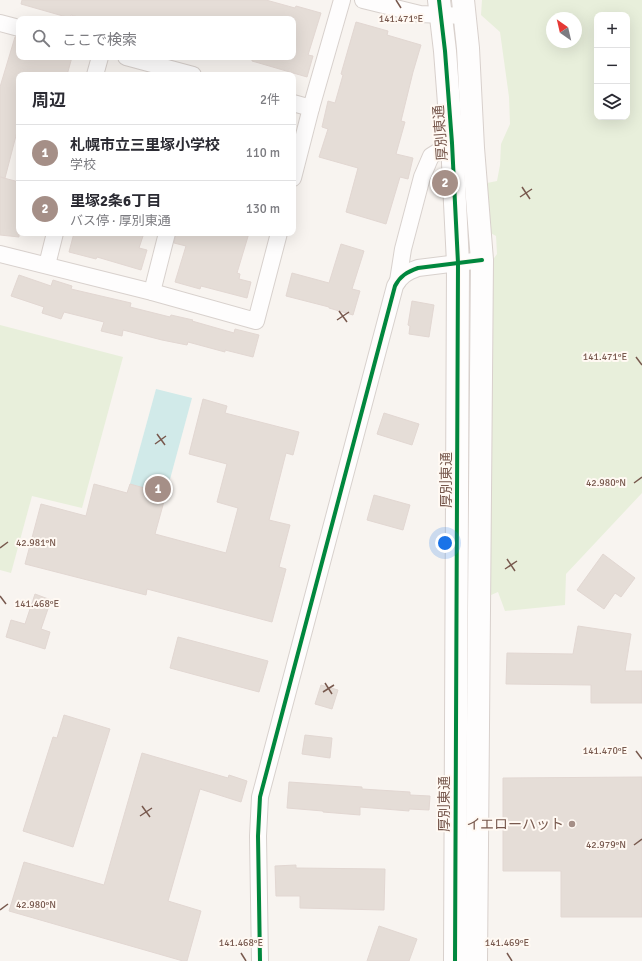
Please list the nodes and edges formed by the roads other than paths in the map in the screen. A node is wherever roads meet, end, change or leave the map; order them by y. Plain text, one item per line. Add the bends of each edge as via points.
1 (342, 0) edge
2 (363, 0) edge
3 (441, 8) edge
4 (464, 8) edge
5 (0, 23) edge
6 (16, 27) edge
7 (99, 60) edge
8 (137, 60) edge
9 (96, 72) edge
10 (183, 72) edge
11 (296, 103) edge
12 (311, 108) junction
13 (452, 143) junction
14 (296, 166) edge
15 (54, 236) edge
16 (166, 236) edge
17 (278, 236) edge
18 (0, 254) edge
19 (482, 260) junction
20 (458, 263) junction
21 (47, 265) junction
22 (398, 281) junction
23 (152, 292) junction
24 (260, 961) edge
25 (455, 961) edge
26 (476, 961) edge

1 - 12 street
2 - 3 street via 420,14
3 - 4 street
3 - 13 street, 厚別東通
4 - 19 street
5 - 6 street
7 - 9 street
8 - 10 street
11 - 12 street
12 - 14 street
13 - 20 street, 厚別東通
13 - 22 street via 432,156 422,177 403,249
15 - 21 street
16 - 23 street
17 - 23 street via 256,321
18 - 21 street
19 - 20 street
19 - 26 street
20 - 22 street via 418,268 409,271
20 - 25 street, 厚別東通
21 - 23 street
22 - 24 street via 260,797

